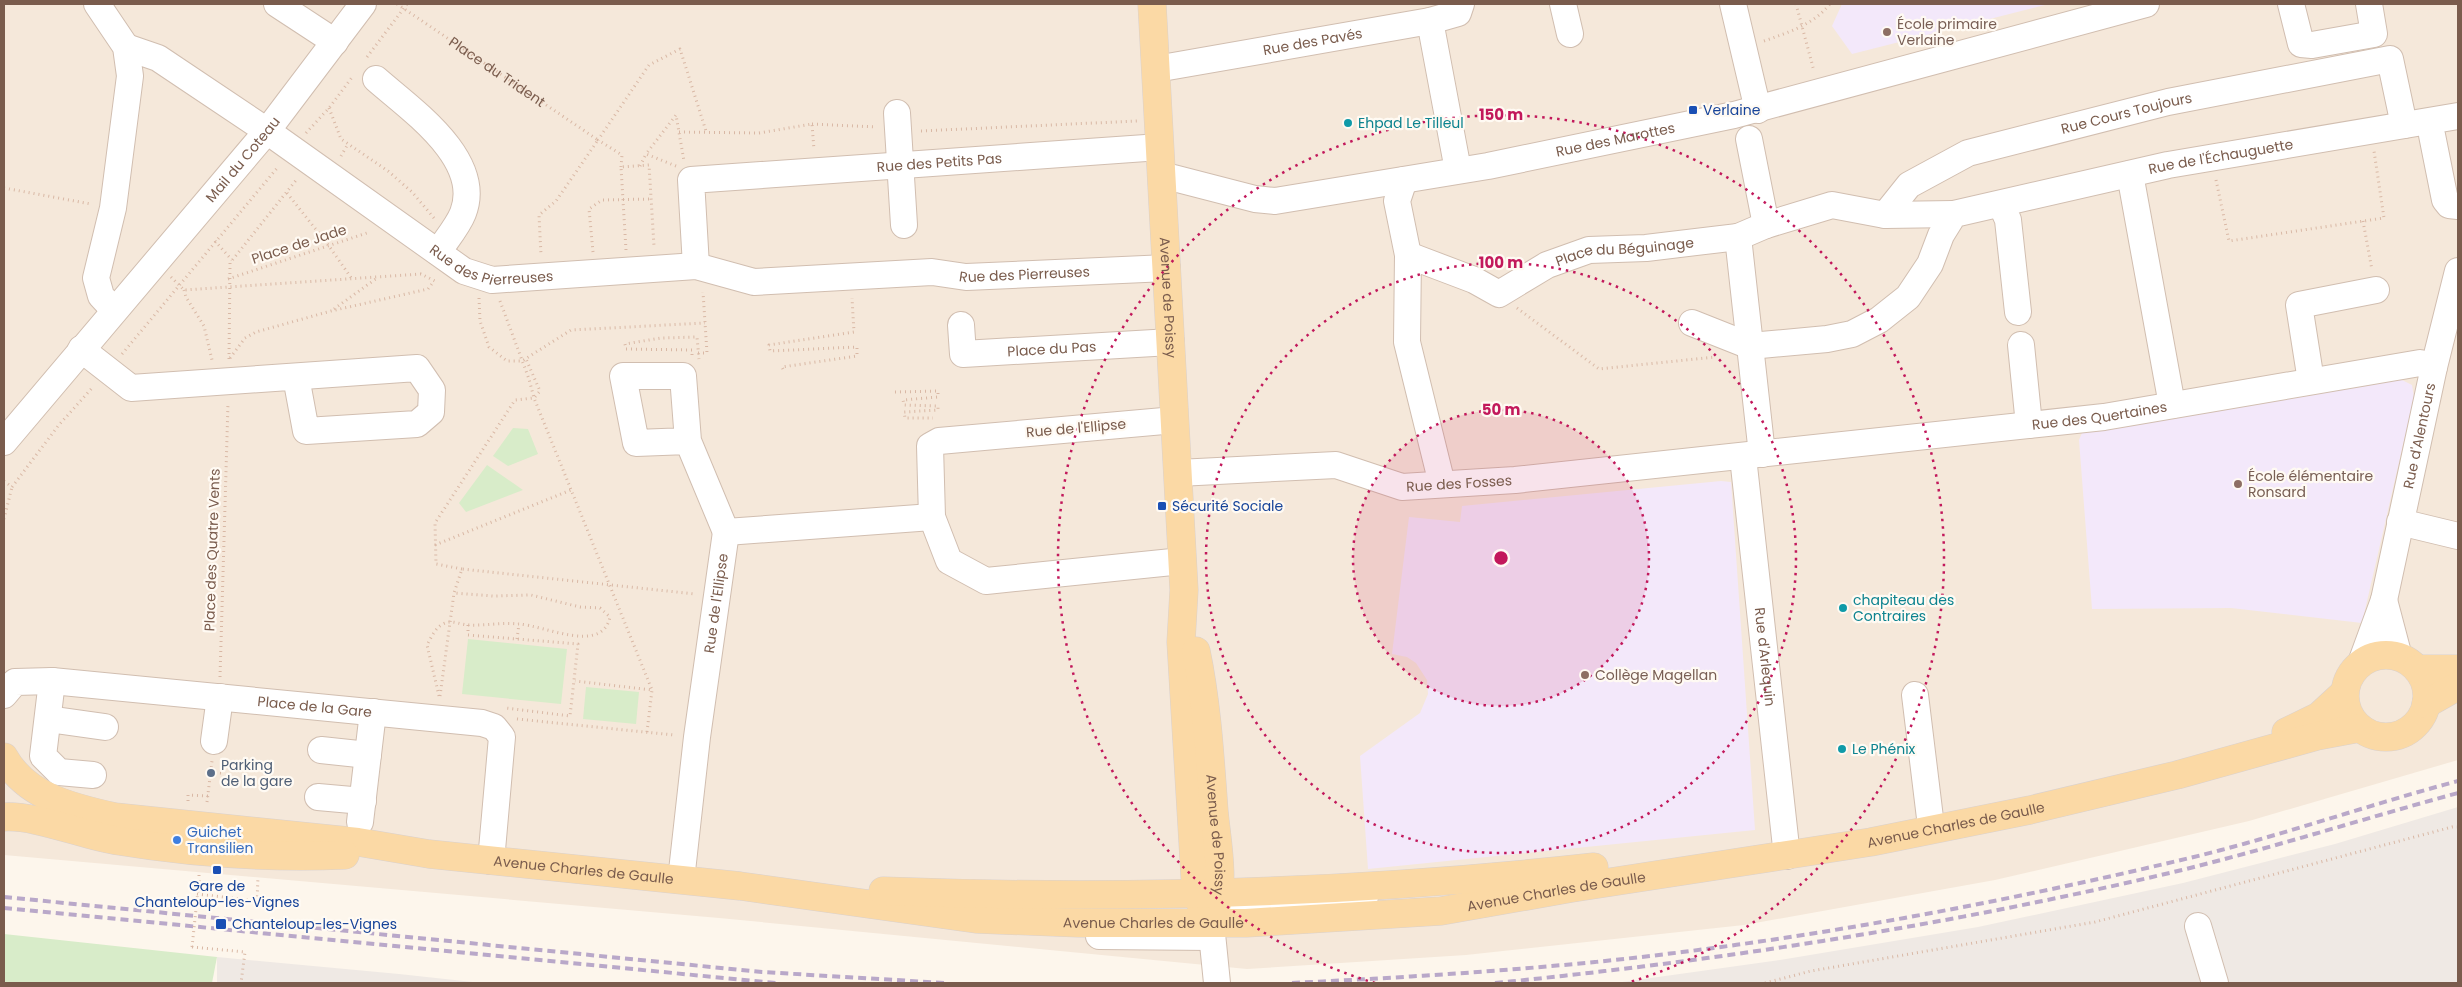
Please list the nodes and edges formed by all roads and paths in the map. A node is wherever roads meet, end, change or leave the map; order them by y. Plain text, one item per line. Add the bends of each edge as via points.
1 (97, 4) edge
2 (277, 4) edge
3 (363, 4) edge
4 (397, 4) edge
5 (407, 4) edge
6 (1152, 4) edge
7 (1461, 4) edge
8 (1564, 4) edge
9 (1733, 4) edge
10 (1796, 4) edge
11 (1830, 4) edge
12 (2146, 4) edge
13 (2291, 4) edge
14 (2369, 4) edge
15 (404, 9) junction
16 (2091, 12) edge
17 (1430, 21) junction
18 (1802, 28) junction
19 (1570, 34) dead end
20 (335, 42) junction
21 (1763, 42) dead end
22 (126, 47) junction
23 (1156, 69) junction
24 (365, 71) junction
25 (1820, 92) junction
26 (329, 108) junction
27 (1758, 110) junction
28 (2458, 116) edge
29 (1138, 121) dead end
30 (898, 123) junction
31 (812, 124) junction
32 (2404, 125) junction
33 (267, 131) junction
34 (706, 131) junction
35 (2371, 131) junction
36 (679, 132) junction
37 (2432, 136) dead end
38 (1749, 139) dead end
39 (598, 140) junction
40 (348, 144) junction
41 (1160, 147) junction
42 (292, 149) junction
43 (646, 154) junction
44 (2212, 158) junction
45 (338, 159) dead end
46 (900, 164) junction
47 (640, 166) junction
48 (621, 167) junction
49 (678, 167) dead end
50 (686, 170) dead end
51 (815, 170) junction
52 (1458, 170) junction
53 (2130, 174) junction
54 (1162, 175) junction
55 (300, 176) dead end
56 (1404, 180) junction
57 (4, 188) edge
58 (288, 193) junction
59 (623, 199) junction
60 (651, 199) junction
61 (1993, 205) junction
62 (2458, 206) edge
63 (113, 208) junction
64 (1954, 214) junction
65 (1885, 215) junction
66 (2363, 221) junction
67 (438, 223) dead end
68 (1766, 225) junction
69 (904, 226) dead end
70 (377, 230) dead end
71 (1738, 237) junction
72 (215, 241) junction
73 (329, 246) junction
74 (654, 251) dead end
75 (438, 252) junction
76 (626, 253) dead end
77 (593, 255) dead end
78 (1408, 255) junction
79 (541, 259) dead end
80 (232, 260) junction
81 (699, 266) junction
82 (1167, 268) junction
83 (2458, 271) edge
84 (165, 272) dead end
85 (485, 277) junction
86 (378, 278) junction
87 (441, 278) dead end
88 (228, 279) junction
89 (352, 280) junction
90 (434, 281) junction
91 (179, 283) junction
92 (228, 288) junction
93 (184, 290) junction
94 (2376, 290) joint
95 (1499, 294) junction
96 (852, 296) dead end
97 (114, 310) junction
98 (331, 311) junction
99 (2018, 312) dead end
100 (705, 323) junction
101 (1692, 323) dead end
102 (961, 325) dead end
103 (1171, 342) junction
104 (2021, 346) dead end
105 (81, 350) junction
106 (1750, 350) junction
107 (526, 359) junction
108 (522, 361) junction
109 (2434, 367) junction
110 (782, 369) dead end
111 (108, 370) junction
112 (683, 376) junction
113 (296, 377) junction
114 (2312, 381) junction
115 (228, 382) junction
116 (895, 392) dead end
117 (534, 398) junction
118 (2172, 405) junction
119 (1175, 420) junction
120 (2029, 425) junction
121 (688, 441) junction
122 (939, 441) junction
123 (4, 442) edge
124 (1754, 447) junction
125 (1178, 473) junction
126 (4, 481) edge
127 (1442, 484) junction
128 (12, 487) junction
129 (571, 490) junction
130 (932, 517) junction
131 (4, 519) edge
132 (2400, 522) junction
133 (726, 532) junction
134 (2458, 536) edge
135 (436, 545) junction
136 (1182, 560) junction
137 (462, 569) junction
138 (608, 584) junction
139 (1184, 590) junction
140 (675, 592) dead end
141 (454, 593) junction
142 (2384, 600) junction
143 (450, 621) junction
144 (519, 624) junction
145 (468, 625) junction
146 (517, 640) junction
147 (2361, 663) junction
148 (2408, 663) junction
149 (2458, 669) edge
150 (52, 681) junction
151 (575, 681) junction
152 (2458, 686) edge
153 (652, 690) junction
154 (2344, 693) junction
155 (4, 695) edge
156 (1915, 696) dead end
157 (220, 697) junction
158 (2426, 704) junction
159 (372, 712) junction
160 (570, 716) junction
161 (48, 719) junction
162 (501, 720) junction
163 (569, 724) junction
164 (105, 727) dead end
165 (2360, 728) junction
166 (647, 732) junction
167 (697, 737) junction
168 (214, 741) joint
169 (321, 750) dead end
170 (368, 755) junction
171 (4, 758) edge
172 (210, 772) junction
173 (221, 773) dead end
174 (93, 775) dead end
175 (4, 788) edge
176 (208, 796) junction
177 (318, 797) dead end
178 (207, 802) junction
179 (206, 807) dead end
180 (4, 817) edge
181 (1930, 818) junction
182 (2458, 827) edge
183 (1193, 834) junction
184 (1786, 850) junction
185 (428, 854) junction
186 (1218, 858) junction
187 (490, 861) junction
188 (258, 874) dead end
189 (681, 880) junction
190 (199, 882) dead end
191 (1414, 884) junction
192 (740, 886) junction
193 (1287, 889) junction
194 (1152, 893) junction
195 (197, 894) junction
196 (1210, 910) junction
197 (1018, 921) junction
198 (2198, 926) dead end
199 (241, 983) edge
200 (1217, 983) edge
201 (1765, 983) edge
202 (2215, 983) edge

1 - 22 street
2 - 20 street
3 - 20 street, Mail du Coteau
4 - 15 path, Place du Trident
5 - 15 path
6 - 23 main road, Avenue de Poissy
7 - 17 street, Rue des Pavés via 1458,13
8 - 19 street
9 - 27 street
10 - 18 path
11 - 18 path
12 - 16 street, Rue des Marottes
13 - 14 street via 2301,44 2312,45 2374,34
15 - 24 path
15 - 39 path, Place du Trident
16 - 25 street, Rue des Marottes
17 - 23 street, Rue des Pavés
17 - 52 street
18 - 21 path
18 - 25 path
20 - 33 street, Mail du Coteau
22 - 33 street, Rue des Pierreuses via 158,58
22 - 63 street via 130,76
23 - 41 main road, Avenue de Poissy
24 - 26 path
24 - 75 street via 437,132 462,173 467,192 463,213
25 - 27 street, Rue des Marottes
26 - 40 path via 341,139
26 - 42 path
27 - 52 street, Rue des Marottes
28 - 32 street, Rue de l'Échauguette
29 - 30 path via 922,131
30 - 31 path
30 - 46 street
31 - 34 path via 760,133
31 - 51 path
32 - 35 street, Rue de l'Échauguette
32 - 65 street, Rue Cours Toujours via 2390,59 2168,102 1968,153 1909,185
33 - 42 street, Rue des Pierreuses
33 - 97 street, Mail du Coteau
34 - 36 path
34 - 39 path via 680,49 649,65
35 - 44 street, Rue de l'Échauguette
35 - 66 path via 2384,218
36 - 43 path via 676,115
36 - 50 path
37 - 62 street via 2445,200 2449,205
38 - 68 street
39 - 48 path, Place du Trident via 622,155
39 - 79 path via 556,201 539,215
40 - 45 path
40 - 67 path via 388,170
41 - 46 street, Rue des Petits Pas
41 - 54 main road, Avenue de Poissy
42 - 72 path
42 - 75 street, Rue des Pierreuses
43 - 47 path
43 - 49 path
44 - 53 street, Rue de l'Échauguette
44 - 66 path via 2229,241
46 - 51 street, Rue des Petits Pas
46 - 69 street
47 - 48 path
47 - 60 path via 649,166
48 - 59 path
51 - 81 street, Rue des Petits Pas via 691,180
52 - 56 street, Rue des Marottes
53 - 61 street, Rue de l'Échauguette
53 - 118 street
54 - 56 street, Rue des Marottes via 1255,200 1275,201
54 - 82 main road, Avenue de Poissy
55 - 58 path
56 - 78 street via 1397,201
57 - 63 path
58 - 73 path
58 - 80 path
59 - 60 path
59 - 76 path
59 - 77 path via 602,200 589,209
60 - 74 path
61 - 64 street, Rue de l'Échauguette
61 - 99 street via 2008,220
63 - 97 street via 96,278 101,296
64 - 65 street, Place du Béguinage
64 - 106 street via 1941,235 1930,264 1908,297 1879,320 1852,334
65 - 68 street, Place du Béguinage via 1832,205
66 - 94 path
68 - 71 street, Place du Béguinage
70 - 73 path, Place de Jade
71 - 95 street, Place du Béguinage via 1646,248 1589,250 1547,265
71 - 106 street
72 - 80 path
72 - 91 path
73 - 88 path, Place de Jade
73 - 89 path
75 - 85 street, Rue des Pierreuses via 464,271
78 - 95 street via 1474,280
78 - 127 street via 1407,342
80 - 88 path, Place des Quatre Vents
81 - 82 street, Rue des Pierreuses via 754,282 932,272 966,277
81 - 85 street, Rue des Pierreuses
81 - 100 path
82 - 103 main road, Avenue de Poissy
83 - 109 street, Rue d'Alentours
84 - 91 path
85 - 108 path
85 - 108 path via 480,321 489,347 508,361
86 - 89 path
86 - 90 path via 421,274
86 - 98 path
87 - 90 path
88 - 92 path, Place des Quatre Vents
89 - 92 path
90 - 98 path via 428,289
91 - 93 path
91 - 111 path
92 - 93 path
92 - 115 path, Place des Quatre Vents
93 - 115 path via 204,326 212,360
94 - 114 street via 2299,305
95 - 106 path via 1599,369
96 - 110 path via 854,332 769,345 770,351 857,347 857,356
97 - 105 street, Mail du Coteau
98 - 115 path via 245,338
100 - 107 path via 572,330
100 - 112 path via 706,353 698,353 698,337 661,338 626,344 626,349 692,350 693,370
101 - 106 street
102 - 103 street, Place du Pas via 962,354
103 - 119 main road, Avenue de Poissy
104 - 120 street
105 - 111 street
105 - 123 street, Mail du Coteau
106 - 124 street
107 - 108 path
107 - 117 path via 540,390
108 - 117 path
109 - 114 street, Rue des Quertaines via 2420,363
109 - 132 street, Rue d'Alentours
111 - 115 street via 130,388
111 - 128 path via 53,433
112 - 121 street
112 - 121 street via 623,376 636,443
113 - 113 street via 417,368 432,390 431,412 417,424 306,432
113 - 115 street
114 - 118 street, Rue des Quertaines
115 - 157 path, Place des Quatre Vents
116 - 122 path via 938,391 938,397 903,400 904,405 938,406 938,410 904,412 905,418 939,418 935,428
117 - 129 path
117 - 135 path via 515,400 435,523
118 - 120 street, Rue des Quertaines
119 - 122 street, Rue de l'Ellipse
119 - 125 main road, Avenue de Poissy
120 - 124 street, Rue des Quertaines
121 - 133 street
122 - 130 street via 930,446
124 - 127 street, Rue des Fosses via 1515,480
124 - 184 street, Rue d'Arlequin via 1757,574
125 - 127 street, Rue des Fosses via 1336,465 1402,486
125 - 136 main road, Avenue de Poissy
126 - 128 path
128 - 131 path
129 - 135 path
129 - 138 path
130 - 133 street
130 - 136 street via 949,561 986,581
132 - 134 street
132 - 142 street, Rue d'Alentours
133 - 167 street, Rue de l'Ellipse
135 - 137 path via 436,564
136 - 139 main road, Avenue de Poissy
137 - 138 path
137 - 141 path
138 - 140 path
138 - 153 path
139 - 183 main road, Avenue de Poissy via 1181,642
139 - 186 main road, Avenue de Poissy via 1206,702
141 - 143 path
141 - 144 path via 532,595 580,607 600,608 610,617 604,631 590,636
142 - 147 street, Rue d'Alentours
142 - 148 street, Rue d'Alentours
143 - 143 path via 441,624 427,645 440,700
143 - 145 path
144 - 145 path
144 - 146 path
145 - 146 path via 468,636
146 - 151 path via 578,644
147 - 148 main road via 2379,655
147 - 154 main road via 2349,676
148 - 149 main road
148 - 158 main road via 2425,683
150 - 155 street, Place de la Gare via 15,682
150 - 157 street, Place de la Gare
150 - 161 street
151 - 153 path
151 - 160 path
152 - 158 main road
153 - 166 path
154 - 165 main road via 2348,713
154 - 181 main road, Avenue Charles de Gaulle via 2320,716 2286,731 2104,780
156 - 181 street
157 - 159 street, Place de la Gare
157 - 168 street
158 - 165 main road via 2418,720 2400,734 2382,736
159 - 162 street, Place de la Gare via 482,723 494,727
159 - 170 street
160 - 162 path
160 - 163 path
161 - 164 street
161 - 174 street via 44,756 59,772
162 - 163 path via 518,718
162 - 187 street
163 - 166 path
165 - 184 main road, Avenue Charles de Gaulle via 2317,736 2177,775 2030,810
166 - 167 path
167 - 189 street, Rue de l'Ellipse
168 - 172 path
169 - 170 street
170 - 177 street via 362,812
171 - 175 main road
171 - 185 main road, Avenue Charles de Gaulle via 13,772 30,787 62,803 96,813 141,821 358,842
172 - 173 path
172 - 176 path
176 - 178 path
176 - 178 path via 188,794 187,801
178 - 179 path
180 - 185 main road, Avenue Charles de Gaulle via 30,819 122,842 223,852 290,857
181 - 184 main road, Avenue Charles de Gaulle
182 - 201 path via 2095,922 1811,971
183 - 194 main road via 1178,869
183 - 196 main road, Avenue de Poissy
184 - 191 main road, Avenue Charles de Gaulle
184 - 196 main road, Avenue Charles de Gaulle via 1441,911 1346,918
185 - 187 main road, Avenue Charles de Gaulle
186 - 193 main road via 1245,874
186 - 196 main road, Avenue de Poissy
187 - 189 main road, Avenue Charles de Gaulle
188 - 195 path via 258,901
189 - 192 main road, Avenue Charles de Gaulle
190 - 195 path, bridge
191 - 193 main road, Avenue Charles de Gaulle
191 - 196 street via 1372,896 1337,901
192 - 194 main road, Avenue Charles de Gaulle via 997,895
192 - 197 main road, Avenue Charles de Gaulle via 947,916
193 - 196 main road, Avenue Charles de Gaulle
194 - 196 main road, Avenue Charles de Gaulle
195 - 199 path, bridge via 192,947 244,952
196 - 197 main road, Avenue Charles de Gaulle via 1079,923
196 - 197 street via 1089,936
196 - 200 street
198 - 202 street

